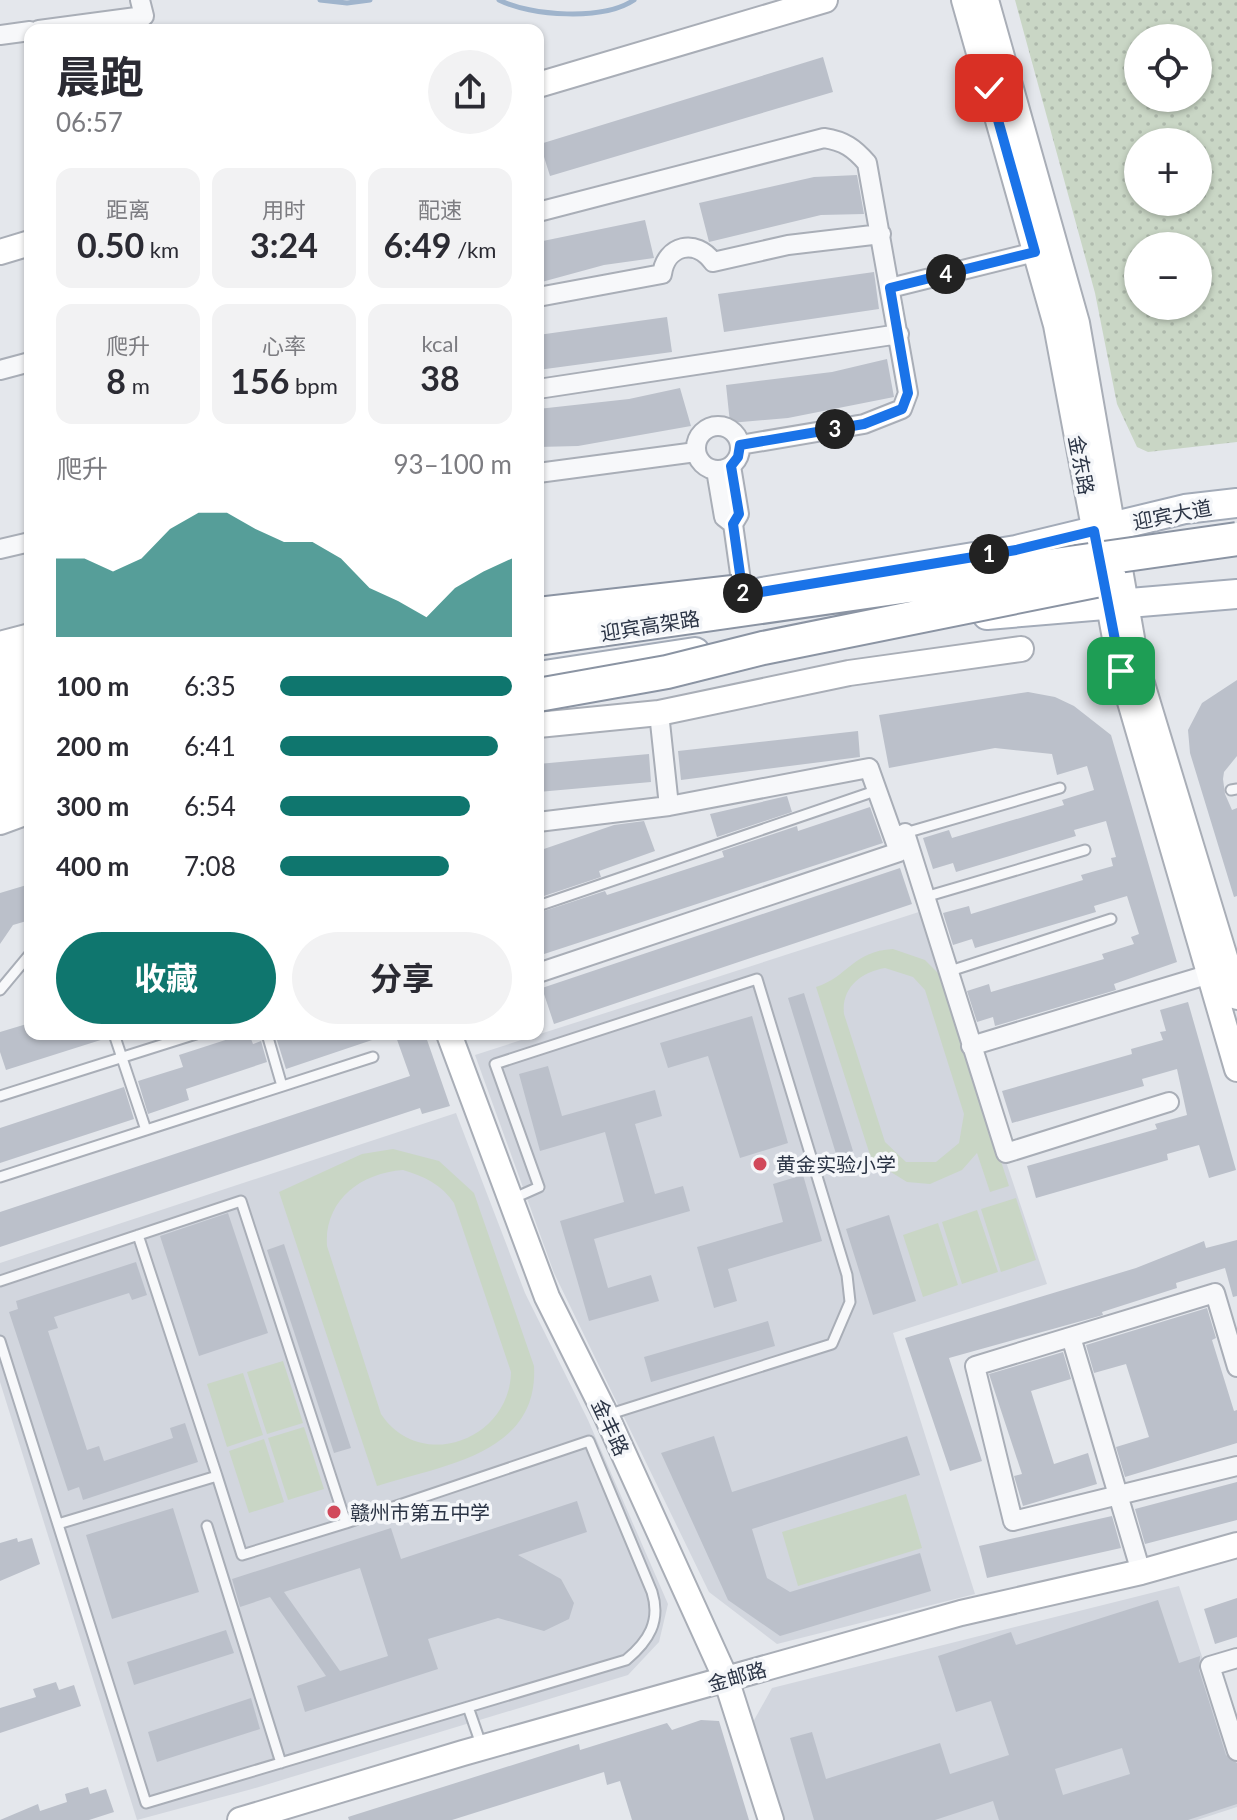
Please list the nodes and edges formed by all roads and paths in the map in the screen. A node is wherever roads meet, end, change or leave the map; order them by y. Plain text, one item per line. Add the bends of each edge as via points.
1 (825, 0) edge
2 (964, 0) edge
3 (986, 0) edge
4 (142, 8) edge
5 (67, 24) edge
6 (24, 32) edge
7 (0, 35) edge
8 (544, 83) edge
9 (544, 210) edge
10 (881, 234) junction
11 (24, 245) edge
12 (0, 252) edge
13 (1035, 252) junction
14 (890, 288) junction
15 (544, 296) edge
16 (899, 334) junction
17 (24, 364) edge
18 (0, 370) edge
19 (544, 388) edge
20 (740, 445) junction
21 (1090, 447) junction
22 (696, 452) junction
23 (723, 468) junction
24 (544, 472) edge
25 (1237, 503) edge
26 (1104, 528) junction
27 (1237, 539) edge
28 (24, 543) edge
29 (0, 549) edge
30 (1237, 559) edge
31 (1020, 568) junction
32 (1237, 594) edge
33 (743, 595) junction
34 (1115, 596) junction
35 (544, 611) edge
36 (544, 611) edge
37 (24, 638) edge
38 (544, 638) edge
39 (0, 644) edge
40 (1021, 649) dead end
41 (544, 653) edge
42 (24, 664) edge
43 (0, 671) edge
44 (544, 675) edge
45 (24, 693) edge
46 (544, 694) edge
47 (0, 701) edge
48 (659, 713) junction
49 (24, 720) edge
50 (544, 724) edge
51 (0, 728) edge
52 (24, 744) edge
53 (0, 753) edge
54 (24, 771) edge
55 (0, 779) edge
56 (1060, 788) dead end
57 (878, 790) junction
58 (669, 806) junction
59 (544, 821) edge
60 (905, 833) joint
61 (1085, 850) dead end
62 (925, 897) junction
63 (544, 904) edge
64 (1111, 919) dead end
65 (24, 961) edge
66 (1225, 969) edge
67 (544, 971) edge
68 (947, 972) junction
69 (0, 990) edge
70 (1237, 997) edge
71 (116, 1040) edge
72 (177, 1040) edge
73 (269, 1040) edge
74 (451, 1040) edge
75 (971, 1046) junction
76 (373, 1057) dead end
77 (121, 1058) junction
78 (1237, 1069) edge
79 (282, 1086) junction
80 (0, 1096) edge
81 (1169, 1102) dead end
82 (146, 1130) junction
83 (0, 1177) edge
84 (509, 1200) junction
85 (138, 1235) junction
86 (0, 1281) edge
87 (1071, 1337) junction
88 (0, 1341) edge
89 (1237, 1367) edge
90 (606, 1415) junction
91 (1237, 1466) edge
92 (217, 1476) junction
93 (1118, 1496) junction
94 (346, 1523) junction
95 (58, 1524) junction
96 (207, 1526) dead end
97 (1237, 1545) edge
98 (1141, 1572) junction
99 (1237, 1658) edge
100 (726, 1679) junction
101 (468, 1707) junction
102 (482, 1747) junction
103 (1237, 1751) edge
104 (281, 1763) junction
105 (295, 1812) edge
106 (240, 1820) edge
107 (771, 1820) edge

1 - 8 street
2 - 13 street, 金东路
3 - 21 street, 金东路 via 1077,323
4 - 5 street
6 - 7 street
9 - 10 street via 824,138 843,141 867,163
10 - 14 street
10 - 15 street via 788,245 713,262 700,249 683,247 667,257 662,274
11 - 12 street
13 - 14 street
13 - 21 street, 金东路
14 - 16 street
16 - 19 street
16 - 20 street via 908,393 902,409 864,424
17 - 18 street
20 - 22 street via 729,429 716,426 699,436
20 - 23 street via 738,457
21 - 26 street, 金东路
22 - 23 street via 703,465
22 - 24 street
23 - 33 street via 739,514 733,524
25 - 26 main road, 迎宾大道
26 - 33 main road, 迎宾大道 via 1016,550
26 - 34 street, 金东路
27 - 31 highway, 迎宾高架路, bridge
28 - 29 street
30 - 34 highway, 迎宾高架路
31 - 36 highway, bridge
31 - 38 highway, 迎宾高架路, bridge
32 - 34 main road
33 - 35 main road, 迎宾大道
34 - 41 highway, 迎宾高架路, bridge
34 - 44 main road
34 - 46 highway, bridge via 763,648
34 - 66 street, 金东路 via 1121,671
37 - 39 street
40 - 48 street via 849,673
42 - 43 highway
45 - 47 highway
48 - 50 street
48 - 58 street
49 - 51 highway
52 - 53 highway
54 - 55 main road
56 - 60 lane
57 - 58 street via 869,768
57 - 63 lane
57 - 67 street via 899,852
58 - 59 street
60 - 62 street
61 - 62 lane
62 - 68 street
64 - 68 lane
65 - 69 lane
66 - 70 street, 金东路
66 - 75 street
66 - 78 street, 金东路
68 - 75 street
71 - 77 lane
72 - 77 lane
73 - 79 lane
74 - 84 street, 金丰路
75 - 81 street via 1006,1153
76 - 79 lane
77 - 80 lane
77 - 82 lane
79 - 82 lane
82 - 83 lane
84 - 90 street, 金丰路 via 547,1297
84 - 90 lane via 539,1187 495,1064 757,979 847,1275 850,1302 832,1344
85 - 86 lane
85 - 92 lane
85 - 94 lane via 241,1201
87 - 89 street via 1215,1293
87 - 93 street
87 - 93 street via 975,1366 1013,1521
88 - 95 lane
90 - 100 street, 金丰路
91 - 93 street
92 - 94 lane via 242,1555
92 - 95 lane
93 - 98 street
94 - 101 lane via 589,1441 652,1592 658,1611 653,1626 640,1649 626,1660
95 - 104 lane via 146,1803
96 - 104 lane
97 - 98 street, 金邮路
98 - 100 street, 金邮路 via 961,1613
99 - 103 street via 1210,1666
100 - 102 street, 金邮路
100 - 107 street, 金丰路
101 - 102 lane
101 - 104 lane
102 - 105 street, 金邮路
105 - 106 street, 金邮路

